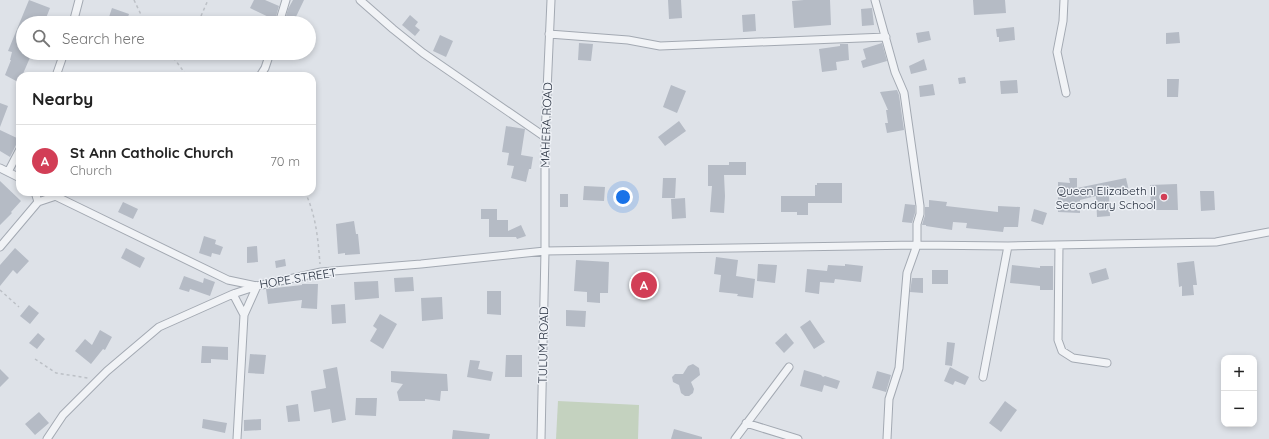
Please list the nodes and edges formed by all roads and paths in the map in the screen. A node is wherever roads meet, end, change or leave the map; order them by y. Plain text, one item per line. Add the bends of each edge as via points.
1 (79, 0) edge
2 (134, 0) edge
3 (208, 0) edge
4 (286, 0) edge
5 (360, 0) edge
6 (551, 0) edge
7 (875, 0) edge
8 (1064, 0) edge
9 (75, 16) edge
10 (142, 16) edge
11 (201, 16) dead end
12 (282, 16) edge
13 (550, 34) junction
14 (886, 37) junction
15 (62, 60) edge
16 (175, 60) edge
17 (268, 60) edge
18 (57, 72) edge
19 (183, 72) edge
20 (263, 72) edge
21 (1066, 93) dead end
22 (545, 137) junction
23 (16, 157) edge
24 (0, 168) edge
25 (8, 172) junction
26 (16, 176) edge
27 (36, 196) edge
28 (56, 196) joint
29 (308, 196) edge
30 (38, 202) junction
31 (1269, 232) edge
32 (917, 245) junction
33 (1059, 245) junction
34 (1008, 246) junction
35 (0, 247) edge
36 (545, 250) junction
37 (321, 272) junction
38 (257, 286) junction
39 (0, 290) edge
40 (233, 294) junction
41 (19, 307) dead end
42 (244, 315) junction
43 (36, 359) dead end
44 (1107, 363) dead end
45 (789, 367) dead end
46 (983, 377) dead end
47 (98, 380) junction
48 (746, 423) junction
49 (47, 439) edge
50 (237, 439) edge
51 (541, 439) edge
52 (735, 439) edge
53 (798, 439) edge
54 (887, 439) edge

1 - 9 street
2 - 10 path
3 - 11 path
4 - 12 street
5 - 22 street via 423,53
6 - 13 street, MAHERA ROAD
7 - 14 street
8 - 21 street via 1064,21 1057,52
13 - 14 street via 628,40 660,46
13 - 22 street, MAHERA ROAD
14 - 32 street via 895,72 904,93 910,127 920,206
15 - 18 street
16 - 19 path
17 - 20 street
22 - 36 street, MAHERA ROAD
23 - 25 street
24 - 25 street
25 - 26 street
27 - 30 street
28 - 30 street
28 - 38 street, HOPE STREET via 228,280
29 - 37 path via 316,227
30 - 35 street
31 - 33 street, HOPE STREET via 1216,242
32 - 34 street, HOPE STREET
32 - 36 street, HOPE STREET
32 - 54 street via 907,273 898,368 889,399
33 - 34 street, HOPE STREET
33 - 44 street via 1058,340 1062,351 1073,358
34 - 46 street
36 - 37 street, HOPE STREET
36 - 51 street, TULUM ROAD
37 - 38 street, HOPE STREET
38 - 40 street
38 - 42 street
39 - 41 path
40 - 42 street
40 - 47 street via 159,327
42 - 50 street
43 - 47 path via 56,373
45 - 48 street
47 - 49 street via 63,415
48 - 52 street
48 - 53 street

